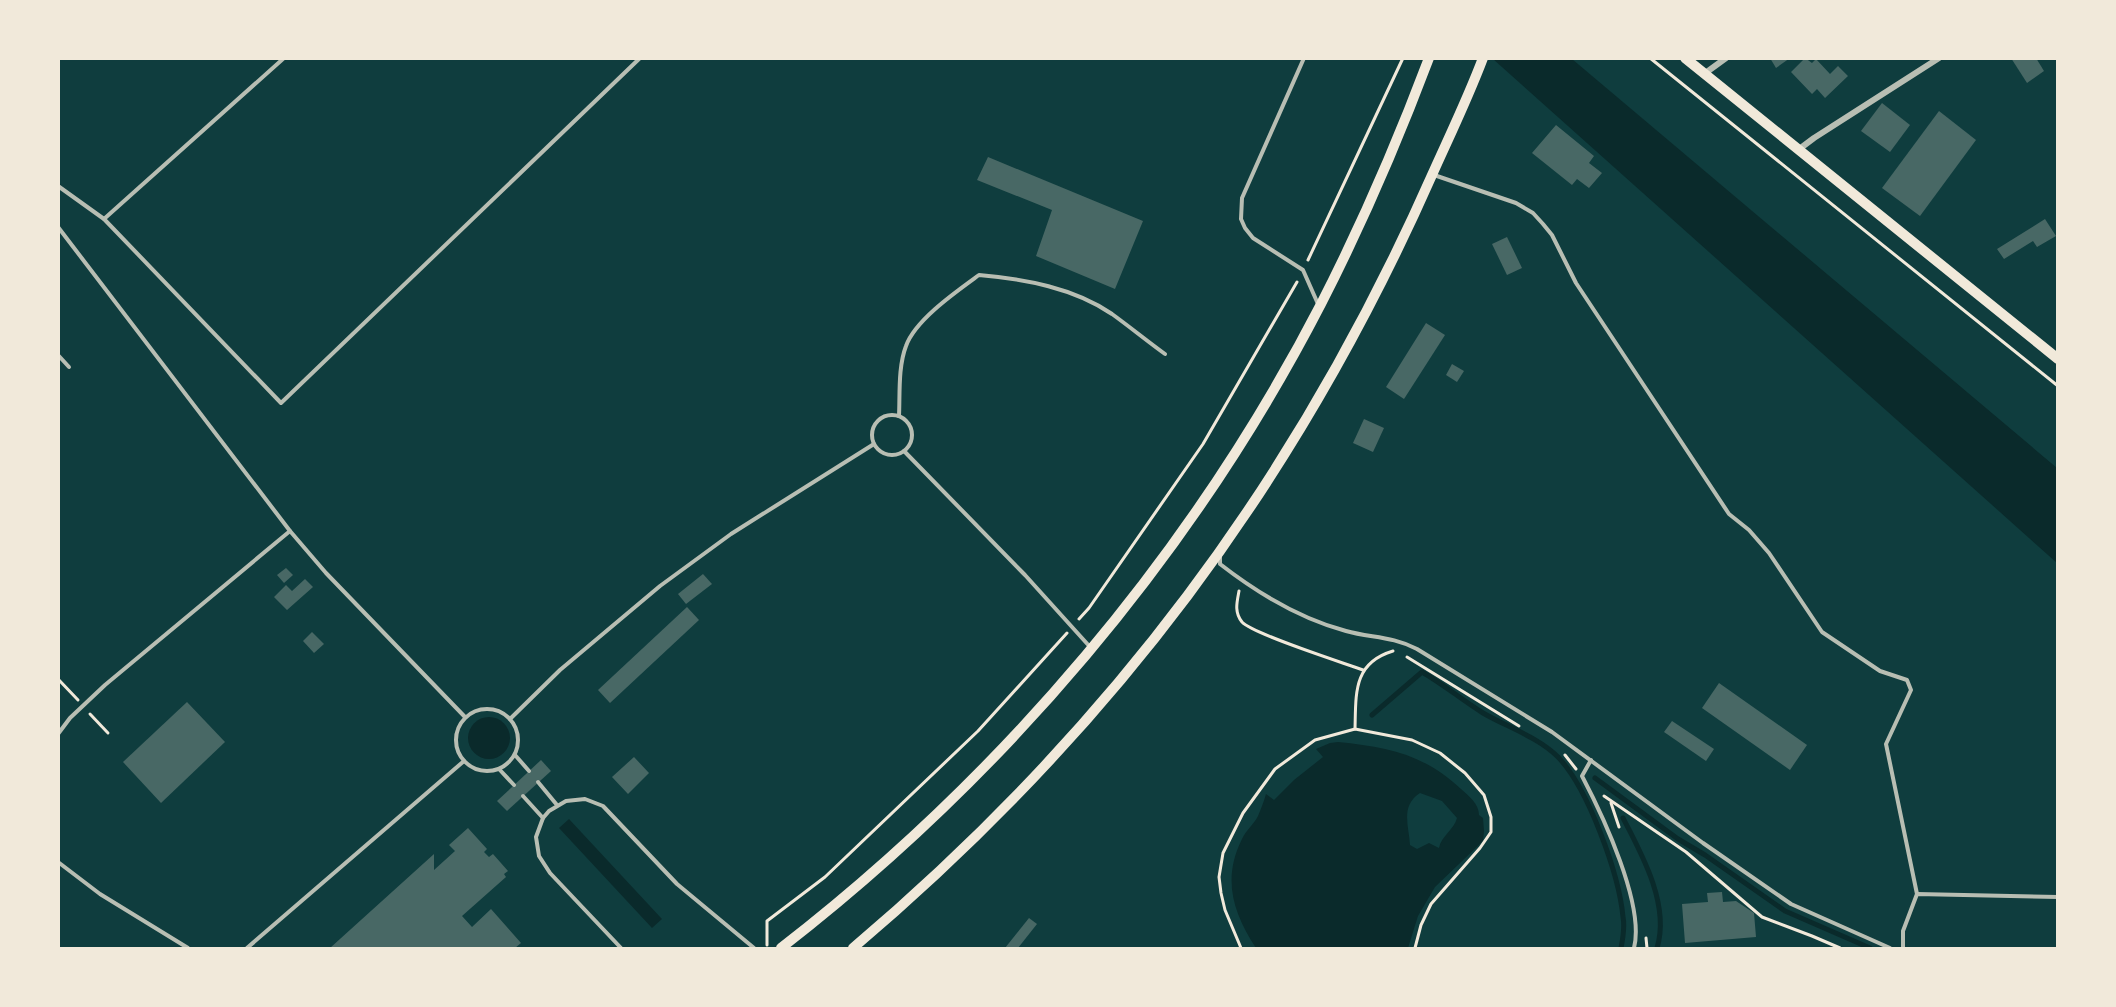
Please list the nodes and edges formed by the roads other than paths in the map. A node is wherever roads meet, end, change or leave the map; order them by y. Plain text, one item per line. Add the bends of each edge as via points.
1 (284, 58) edge
2 (640, 58) edge
3 (1304, 58) edge
4 (1430, 58) edge
5 (1483, 58) edge
6 (1685, 58) edge
7 (1726, 58) edge
8 (1939, 58) edge
9 (1704, 74) junction
10 (1798, 150) junction
11 (1432, 175) junction
12 (58, 186) edge
13 (104, 219) junction
14 (58, 227) edge
15 (1319, 307) junction
16 (1165, 354) dead end
17 (58, 355) edge
18 (2058, 359) edge
19 (69, 367) dead end
20 (899, 416) junction
21 (874, 444) junction
22 (904, 451) junction
23 (290, 531) junction
24 (1220, 554) junction
25 (1091, 649) junction
26 (465, 717) junction
27 (510, 718) junction
28 (58, 734) edge
29 (515, 755) junction
30 (1591, 760) junction
31 (464, 761) junction
32 (499, 769) junction
33 (529, 771) dead end
34 (538, 782) dead end
35 (514, 785) dead end
36 (523, 796) dead end
37 (557, 805) junction
38 (543, 818) junction
39 (58, 862) edge
40 (1917, 894) junction
41 (2058, 897) edge
42 (188, 948) edge
43 (247, 948) edge
44 (621, 948) edge
45 (754, 948) edge
46 (781, 948) edge
47 (853, 948) edge
48 (1634, 948) edge
49 (1890, 948) edge
50 (1903, 948) edge

1 - 13 lane
2 - 13 lane via 281,403
3 - 15 lane via 1242,198 1241,219 1253,238 1303,270
4 - 15 main road via 1379,183
5 - 11 main road
6 - 9 main road
7 - 9 street
8 - 10 street
9 - 10 main road
10 - 18 main road
11 - 24 main road via 1339,366
11 - 40 lane via 1516,203 1533,213 1552,235 1576,283 1729,514 1769,553 1822,632 1880,671 1907,680 1911,690 1886,744
12 - 13 lane
14 - 23 lane
15 - 25 main road via 1214,484
16 - 20 lane via 1111,313 1060,288 979,275 944,301 911,334 903,359
17 - 19 lane
20 - 21 lane via 887,416 877,422 872,432
20 - 22 lane via 911,429 911,441
21 - 22 lane via 887,455
21 - 27 lane via 731,534 660,586 560,670
22 - 25 lane
23 - 26 lane
23 - 28 lane via 105,685 70,717
24 - 30 lane via 1220,564 1241,580 1314,621 1401,641 1552,732
24 - 47 main road via 1130,671 1039,774 949,864
25 - 46 main road via 949,802 846,896
26 - 27 lane via 483,709 502,712
26 - 31 lane via 456,734
27 - 29 lane via 518,736
29 - 32 lane
29 - 33 lane
30 - 48 lane via 1582,776 1624,872 1637,936
30 - 49 lane via 1791,904
31 - 32 lane via 480,770
31 - 43 lane
32 - 35 lane
34 - 37 lane
36 - 38 lane
37 - 38 lane
37 - 45 lane via 585,799 603,806 678,884
38 - 44 lane via 536,837 543,865
39 - 42 lane via 100,894
40 - 41 lane
40 - 50 lane via 1903,931

